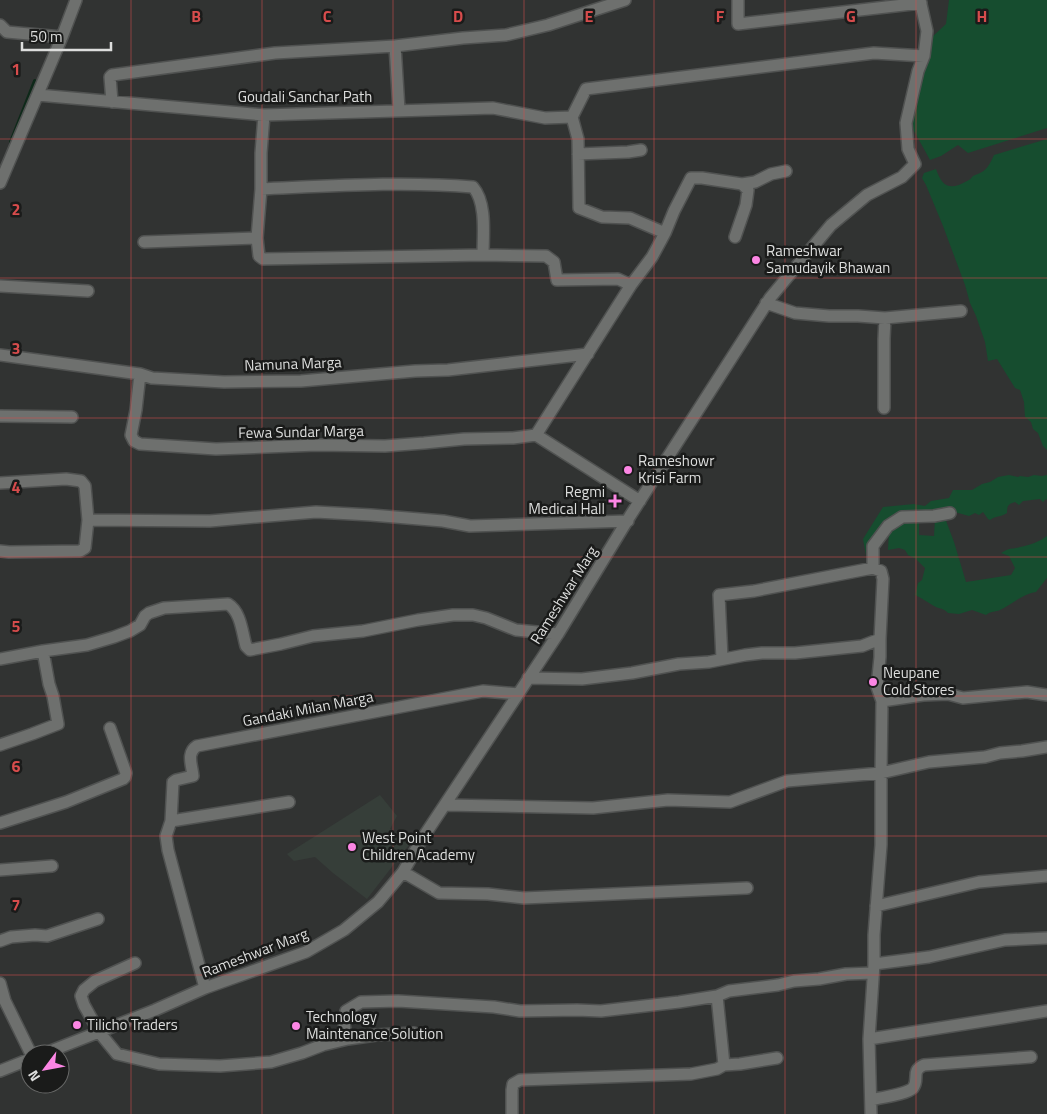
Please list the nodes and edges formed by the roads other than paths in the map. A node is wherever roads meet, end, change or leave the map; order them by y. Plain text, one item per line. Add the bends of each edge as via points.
1 (76, 0) edge
2 (625, 0) edge
3 (738, 0) edge
4 (920, 2) edge
5 (0, 25) edge
6 (62, 37) junction
7 (396, 46) junction
8 (924, 56) junction
9 (38, 95) junction
10 (112, 102) junction
11 (399, 110) junction
12 (264, 115) junction
13 (572, 117) junction
14 (641, 150) dead end
15 (578, 154) junction
16 (786, 171) dead end
17 (0, 183) edge
18 (742, 184) junction
19 (260, 189) junction
20 (665, 233) junction
21 (735, 237) dead end
22 (257, 238) junction
23 (144, 242) dead end
24 (483, 255) junction
25 (631, 285) junction
26 (0, 286) edge
27 (88, 291) dead end
28 (766, 303) junction
29 (961, 311) dead end
30 (885, 318) junction
31 (588, 354) junction
32 (0, 355) edge
33 (140, 374) junction
34 (884, 408) dead end
35 (0, 416) edge
36 (72, 417) dead end
37 (536, 435) junction
38 (0, 483) edge
39 (640, 501) junction
40 (950, 513) dead end
41 (88, 520) junction
42 (628, 521) junction
43 (0, 551) edge
44 (873, 568) junction
45 (558, 634) junction
46 (880, 638) junction
47 (43, 651) junction
48 (722, 659) junction
49 (0, 660) edge
50 (528, 678) junction
51 (518, 694) junction
52 (1047, 695) edge
53 (882, 701) junction
54 (110, 728) dead end
55 (0, 745) edge
56 (1047, 747) edge
57 (881, 773) junction
58 (289, 802) dead end
59 (444, 805) junction
60 (171, 821) junction
61 (0, 823) edge
62 (52, 866) dead end
63 (0, 870) edge
64 (403, 872) junction
65 (1047, 876) edge
66 (747, 888) dead end
67 (876, 906) junction
68 (98, 919) dead end
69 (1047, 938) edge
70 (0, 941) edge
71 (135, 963) dead end
72 (874, 968) junction
73 (0, 983) edge
74 (205, 988) junction
75 (717, 996) junction
76 (1047, 1012) edge
77 (99, 1032) junction
78 (414, 1033) dead end
79 (348, 1039) junction
80 (869, 1039) junction
81 (26, 1044) edge
82 (68, 1044) edge
83 (1031, 1057) dead end
84 (777, 1058) dead end
85 (20, 1063) edge
86 (724, 1065) junction
87 (0, 1071) edge
88 (871, 1100) junction
89 (512, 1114) edge
90 (871, 1114) edge

1 - 6 street
2 - 7 street via 506,35
3 - 4 street via 738,24
4 - 8 street, Rameshwar Marg via 927,31
5 - 6 street via 7,32
6 - 9 street
7 - 10 street via 275,53 112,75
7 - 11 street
8 - 13 street via 874,53 586,89
8 - 28 street, Rameshwar Marg via 906,123 908,149 915,164 902,177 867,196 831,226
9 - 10 street, Goudali Sanchar Path
9 - 17 street
10 - 12 street, Goudali Sanchar Path
11 - 12 street, Goudali Sanchar Path
11 - 13 street, Goudali Sanchar Path via 493,108 545,118
12 - 19 street
13 - 15 street
14 - 15 street
15 - 20 street via 579,208 602,218 630,218
16 - 18 street
18 - 20 street via 691,178
18 - 21 street via 748,190
19 - 22 street
19 - 24 street via 440,184 473,187 482,205
20 - 25 street
22 - 23 street
22 - 24 street via 259,256 263,259
24 - 25 street via 546,256 554,262 557,280 618,279
25 - 31 street
26 - 27 street
28 - 30 street via 795,313
28 - 39 street, Rameshwar Marg
29 - 30 street
30 - 34 street
31 - 33 street, Namuna Marga via 448,370 302,381 224,382 152,378
31 - 37 street
32 - 33 street, Namuna Marga
33 - 37 street, Fewa Sundar Marga via 131,435 140,444 216,449 385,446
35 - 36 street
37 - 39 street
38 - 41 street via 81,481
39 - 42 street, Rameshwar Marg
40 - 44 street via 902,517 888,526 873,546
41 - 42 street via 210,521 316,512 443,520 470,526
41 - 43 street via 83,550
42 - 45 street, Rameshwar Marg
44 - 46 street via 880,571 883,579
44 - 48 street via 719,595
45 - 47 street via 516,630 473,615 453,615 313,636 250,650 238,615 228,604 164,608 149,613 140,625 114,637 87,645
45 - 50 street, Rameshwar Marg
46 - 48 street via 862,646
46 - 53 street via 877,687
47 - 49 street
47 - 55 street via 58,724
48 - 50 street via 582,679
50 - 51 street, Rameshwar Marg
51 - 59 street, Rameshwar Marg
51 - 60 street, Gandaki Milan Marga via 483,691 198,746 190,753 193,776 173,782
52 - 53 street via 1027,692 963,698 948,694
53 - 57 street
54 - 61 street via 126,773 123,779
56 - 57 street via 929,762
57 - 59 street via 787,781 730,802 668,800 593,808
57 - 67 street via 881,845
58 - 60 street
59 - 64 street, Rameshwar Marg
60 - 74 street, Gandaki Milan Marga via 166,836 168,850
62 - 63 street
64 - 66 street via 439,893 524,898
64 - 74 street, Rameshwar Marg via 378,902 344,930 306,952
65 - 67 street via 979,882
67 - 72 street
68 - 70 street via 48,936 12,937
69 - 72 street via 1005,940
71 - 77 street via 95,981 84,990 84,1005
72 - 75 street via 729,991
72 - 80 street
73 - 81 street
74 - 77 street, Rameshwar Marg
75 - 79 street via 601,1011 520,1011 398,1001 361,1002 346,1011 344,1024
75 - 86 street
76 - 80 street
77 - 79 street via 117,1054 159,1064 211,1066 271,1062
77 - 82 street, Rameshwar Marg
78 - 79 street
80 - 88 street
83 - 88 street via 924,1065 917,1070 911,1089
84 - 86 street
85 - 87 street
86 - 89 street via 691,1074 520,1080 513,1084
88 - 90 street

